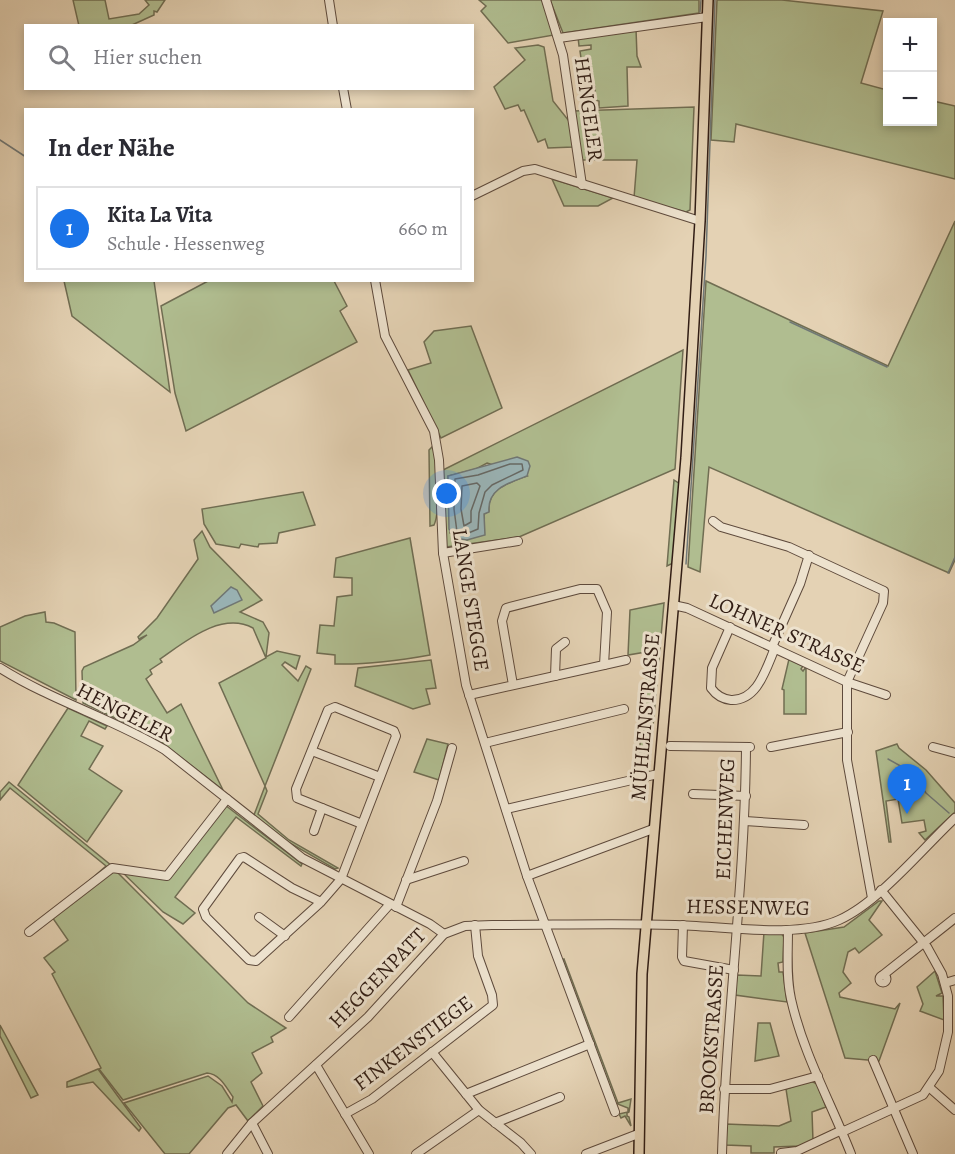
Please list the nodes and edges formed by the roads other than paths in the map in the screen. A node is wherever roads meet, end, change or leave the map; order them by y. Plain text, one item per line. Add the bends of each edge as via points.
1 (329, 0) edge
2 (546, 0) edge
3 (708, 0) edge
4 (707, 17) junction
5 (333, 24) edge
6 (559, 38) junction
7 (343, 90) edge
8 (347, 108) edge
9 (582, 185) junction
10 (474, 195) edge
11 (699, 221) junction
12 (375, 282) edge
13 (714, 521) dead end
14 (518, 541) dead end
15 (443, 553) junction
16 (808, 555) junction
17 (673, 605) junction
18 (730, 627) junction
19 (565, 642) dead end
20 (774, 648) junction
21 (626, 660) dead end
22 (604, 665) junction
23 (0, 668) edge
24 (555, 676) junction
25 (848, 682) junction
26 (513, 685) junction
27 (470, 695) junction
28 (886, 695) dead end
29 (624, 709) dead end
30 (848, 732) junction
31 (485, 743) junction
32 (670, 746) dead end
33 (771, 747) dead end
34 (933, 747) dead end
35 (452, 748) dead end
36 (312, 751) junction
37 (955, 753) edge
38 (658, 774) junction
39 (380, 777) junction
40 (693, 794) dead end
41 (746, 796) junction
42 (227, 800) junction
43 (322, 808) junction
44 (506, 809) junction
45 (955, 818) edge
46 (746, 821) junction
47 (362, 824) junction
48 (804, 825) dead end
49 (653, 829) junction
50 (314, 831) dead end
51 (464, 861) dead end
52 (528, 876) junction
53 (341, 879) junction
54 (406, 880) junction
55 (881, 890) junction
56 (872, 898) junction
57 (321, 902) junction
58 (393, 905) junction
59 (259, 917) dead end
60 (955, 918) edge
61 (645, 924) junction
62 (475, 925) junction
63 (545, 925) junction
64 (683, 925) junction
65 (737, 928) junction
66 (788, 930) junction
67 (29, 932) dead end
68 (444, 934) junction
69 (285, 936) junction
70 (923, 942) junction
71 (734, 970) junction
72 (883, 975) dead end
73 (955, 980) edge
74 (945, 982) junction
75 (289, 1017) dead end
76 (952, 1028) edge
77 (590, 1044) junction
78 (432, 1052) junction
79 (873, 1060) dead end
80 (316, 1065) junction
81 (818, 1076) junction
82 (930, 1088) junction
83 (724, 1089) junction
84 (466, 1094) junction
85 (560, 1096) dead end
86 (895, 1109) junction
87 (479, 1110) junction
88 (955, 1110) edge
89 (615, 1112) dead end
90 (345, 1114) junction
91 (252, 1123) junction
92 (495, 1123) junction
93 (842, 1131) junction
94 (638, 1134) junction
95 (781, 1153) edge
96 (227, 1154) edge
97 (268, 1154) edge
98 (369, 1154) edge
99 (416, 1154) edge
100 (531, 1154) edge
101 (586, 1154) edge
102 (639, 1154) edge
103 (722, 1154) edge
104 (851, 1154) edge
105 (913, 1154) edge

1 - 5 street
2 - 6 street, HENGELER
3 - 4 main road, MÜHLENSTRASSE
4 - 6 street, HENGELER
4 - 11 main road, MÜHLENSTRASSE
6 - 9 street, HENGELER
7 - 8 street
9 - 10 street, HENGELER via 529,169
9 - 11 street, HENGELER
11 - 17 main road, MÜHLENSTRASSE via 687,448
12 - 15 street, LANGE STEGGE via 385,336 434,432
13 - 16 street via 721,527
14 - 15 street
15 - 27 street, LANGE STEGGE
16 - 20 street
16 - 25 street via 884,591 883,603
17 - 18 street, LOHNER STRASSE
17 - 38 main road, MÜHLENSTRASSE
18 - 20 street, LOHNER STRASSE
18 - 20 street via 710,674 711,688 719,697 736,699 752,692
19 - 24 street via 556,649
20 - 25 street, LOHNER STRASSE
21 - 22 street
22 - 24 street
22 - 26 street via 607,612 597,589 580,589 506,608 502,621
23 - 42 street, HENGELER via 145,738
24 - 26 street
25 - 28 street, LOHNER STRASSE
25 - 30 street
26 - 27 street
27 - 31 street, LANGE STEGGE
29 - 31 street
30 - 33 street
30 - 56 street via 847,760
31 - 44 street, LANGE STEGGE
32 - 41 street, EICHENWEG via 748,747
34 - 37 street
35 - 54 street via 437,801
36 - 39 street
36 - 39 street via 328,710 335,707 394,731 396,736
36 - 43 street via 296,789 297,798
38 - 44 street
38 - 49 main road, MÜHLENSTRASSE
39 - 47 street
40 - 41 street
41 - 46 street, EICHENWEG
42 - 53 street, HENGELER via 302,858
42 - 67 street via 167,876 112,867
43 - 47 street
43 - 50 street
44 - 52 street, LANGE STEGGE
45 - 55 street, HESSENWEG
46 - 48 street
46 - 65 street, EICHENWEG
47 - 53 street
49 - 52 street
49 - 61 main road, MÜHLENSTRASSE
51 - 54 street
52 - 63 street, LANGE STEGGE
53 - 57 street
53 - 58 street, HENGELER
54 - 58 street
55 - 56 street, HESSENWEG
55 - 70 street
56 - 66 street, HESSENWEG via 831,923
57 - 69 street
57 - 69 street via 292,888 249,857 240,858 203,909 206,917 252,961 260,959
58 - 68 street, HENGELER
58 - 75 street
59 - 69 street
60 - 70 street
61 - 63 street, HESSENWEG
61 - 64 street, HESSENWEG
61 - 94 main road, MÜHLENSTRASSE
62 - 63 street, HESSENWEG
62 - 68 street, HESSENWEG
62 - 78 street, FINKENSTIEGE via 478,956 493,1005
63 - 77 street, LANGE STEGGE
64 - 65 street, HESSENWEG
64 - 71 street via 684,961
65 - 66 street, HESSENWEG
65 - 71 street, BROOKSTRASSE
66 - 81 street via 791,999
68 - 80 street, HEGGENPATT
70 - 72 street
70 - 74 street
71 - 83 street, BROOKSTRASSE
73 - 74 street
74 - 76 street
76 - 82 street
77 - 84 street
77 - 89 street, LANGE STEGGE
78 - 84 street
78 - 90 street, FINKENSTIEGE via 372,1099
79 - 86 street
80 - 90 street
80 - 91 street, HEGGENPATT
81 - 83 street via 770,1089
81 - 93 street
82 - 86 street
82 - 88 street
83 - 103 street, BROOKSTRASSE
84 - 87 street
85 - 92 street
86 - 93 street
86 - 105 street
87 - 92 street
87 - 99 street
90 - 98 street
91 - 96 street, HEGGENPATT
91 - 97 street
92 - 100 street
93 - 95 street via 797,1151
93 - 104 street
94 - 101 street
94 - 102 main road, MÜHLENSTRASSE

